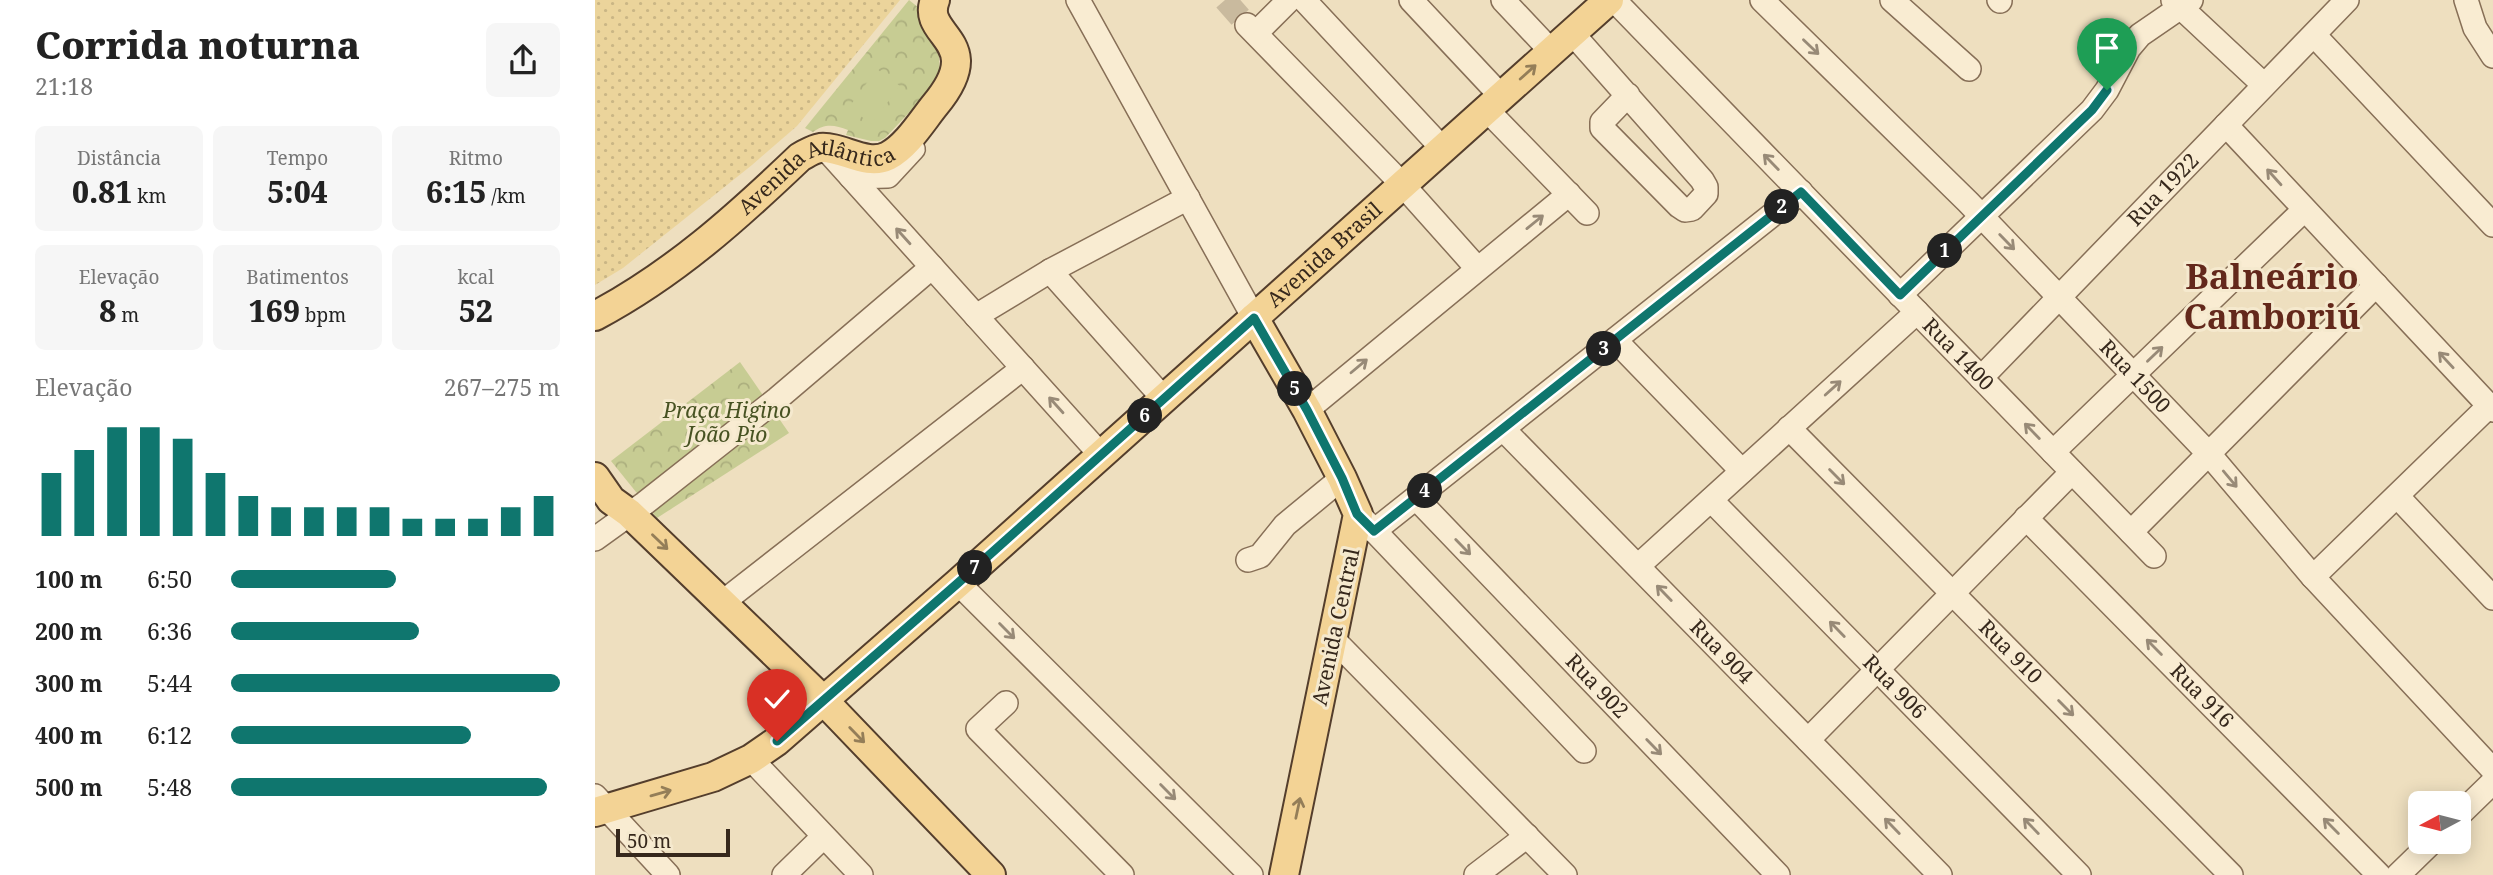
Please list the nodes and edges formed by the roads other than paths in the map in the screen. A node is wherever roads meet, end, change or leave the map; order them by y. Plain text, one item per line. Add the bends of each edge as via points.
1 (935, 0) edge
2 (1078, 0) edge
3 (1289, 0) edge
4 (1304, 0) edge
5 (1411, 0) edge
6 (1503, 0) edge
7 (1611, 0) edge
8 (1762, 0) edge
9 (1892, 0) edge
10 (2347, 0) edge
11 (2466, 0) edge
12 (2182, 3) edge
13 (2314, 35) junction
14 (1562, 42) junction
15 (2493, 57) edge
16 (1969, 69) dead end
17 (2264, 85) junction
18 (1628, 95) junction
19 (1493, 103) junction
20 (2226, 125) junction
21 (908, 138) junction
22 (825, 148) junction
23 (1442, 148) junction
24 (851, 177) junction
25 (1402, 184) junction
26 (1801, 192) junction
27 (1569, 194) junction
28 (1188, 198) junction
29 (2304, 210) junction
30 (1587, 213) dead end
31 (1982, 216) junction
32 (2493, 225) edge
33 (932, 267) junction
34 (1477, 268) junction
35 (1050, 271) junction
36 (2376, 285) junction
37 (1900, 295) junction
38 (2059, 297) junction
39 (1917, 312) junction
40 (595, 316) edge
41 (976, 316) junction
42 (1254, 318) junction
43 (1615, 340) junction
44 (1023, 368) junction
45 (2133, 375) junction
46 (1981, 378) junction
47 (1164, 399) junction
48 (2491, 408) edge
49 (1307, 410) junction
50 (1789, 428) junction
51 (1503, 429) junction
52 (2053, 452) junction
53 (2209, 454) junction
54 (1101, 456) junction
55 (1742, 471) junction
56 (2072, 472) junction
57 (595, 477) edge
58 (1342, 478) junction
59 (2397, 496) junction
60 (1416, 498) junction
61 (1710, 500) junction
62 (629, 513) junction
63 (2027, 518) junction
64 (1366, 522) junction
65 (2131, 533) junction
66 (595, 539) edge
67 (2154, 556) dead end
68 (1248, 560) dead end
69 (1638, 566) junction
70 (2313, 577) junction
71 (958, 583) junction
72 (1952, 593) junction
73 (2493, 598) edge
74 (723, 602) junction
75 (1333, 639) junction
76 (1877, 669) junction
77 (824, 701) junction
78 (1006, 703) dead end
79 (1808, 740) junction
80 (1584, 751) dead end
81 (751, 760) junction
82 (2493, 770) edge
83 (2493, 782) edge
84 (2471, 803) edge
85 (599, 805) edge
86 (1527, 836) junction
87 (823, 837) junction
88 (2420, 854) edge
89 (668, 875) edge
90 (784, 875) edge
91 (861, 875) edge
92 (991, 875) edge
93 (1122, 875) edge
94 (1251, 875) edge
95 (1283, 875) edge
96 (1476, 875) edge
97 (1565, 875) edge
98 (1778, 875) edge
99 (1940, 875) edge
100 (2079, 875) edge
101 (2231, 875) edge
102 (2379, 875) edge
103 (2398, 875) edge

1 - 21 main road, Avenida Atlântica via 933,15 957,54 957,68 946,92
2 - 28 street
3 - 25 street via 1251,29
4 - 23 street
5 - 19 street
6 - 14 street
7 - 14 main road, Avenida Brasil
26 -> 7 street, Rua 1400
8 -> 31 street, Rua 1500
9 - 16 street
10 - 13 street, Rua 1922
11 - 15 street via 2475,28
12 - 17 street
12 - 31 street via 2140,35 2092,110
13 - 17 street, Rua 1922
13 - 32 street
14 - 18 street
19 -> 14 main road, Avenida Brasil
17 - 20 street, Rua 1922
18 - 18 street via 1706,187 1706,194 1692,209 1679,206 1602,128 1602,122
19 - 23 main road, Avenida Brasil
19 - 27 street
29 -> 20 street
20 - 38 street, Rua 1922
21 - 22 main road, Avenida Atlântica via 887,157 876,159
21 - 24 street via 913,149 888,176
22 - 24 street
22 - 40 main road, Avenida Atlântica via 800,157 682,262
23 - 25 main road, Avenida Brasil
33 -> 24 street
25 - 34 street
25 - 42 main road, Avenida Brasil
26 - 37 street, Rua 1400
26 - 43 street
27 - 30 street
34 -> 27 street
28 - 35 street
28 - 42 street
29 - 36 street
45 -> 29 street
31 - 37 street
31 -> 38 street, Rua 1500
33 - 41 street
33 - 62 street via 777,400
49 -> 34 street
35 - 41 street
35 - 47 street
48 -> 36 street
36 - 53 street
37 - 39 street, Rua 1400
38 - 45 street, Rua 1500
38 - 46 street, Rua 1922
39 - 46 street, Rua 1400
50 -> 39 street
41 - 44 street
42 - 47 main road, Avenida Brasil
42 - 49 main road
43 - 51 street
43 - 55 street
54 -> 44 street
44 - 74 street
45 - 52 street
45 - 53 street, Rua 1500
52 -> 46 street, Rua 1400
47 - 54 main road, Avenida Brasil
48 - 59 street
49 - 58 main road
50 - 55 street
50 -> 72 street, Rua 910
51 - 60 street
51 - 69 street, Rua 904
52 - 56 street, Rua 1400
53 - 65 street
53 -> 70 street, Rua 1500
54 - 71 main road, Avenida Brasil
55 - 61 street
56 - 63 street
56 - 65 street, Rua 1400
57 - 62 main road via 611,500
58 - 64 main road
58 - 68 street via 1285,525 1260,556
59 - 70 street
59 - 73 street
60 - 64 street
60 -> 98 street, Rua 902
61 - 69 street
76 -> 61 street, Rua 906
62 - 66 street
62 -> 74 main road
63 - 72 street
102 -> 63 street, Rua 916
64 - 75 main road, Avenida Central
64 - 80 street
65 - 67 street, Rua 1400
79 -> 69 street, Rua 904
70 - 82 street, Rua 1500
71 - 77 main road, Avenida Brasil
71 -> 94 street
72 - 76 street
72 -> 101 street, Rua 910
74 - 77 main road
75 - 86 street
95 -> 75 main road, Avenida Central
76 - 79 street
100 -> 76 street, Rua 906
77 - 81 main road, Avenida Brasil
77 -> 92 main road
78 - 93 street via 978,729
99 -> 79 street, Rua 904
85 -> 81 main road, Avenida Brasil via 713,777
81 - 87 street
83 - 84 street
85 - 89 street
86 - 96 street
86 - 97 street
87 - 90 street
87 - 91 street
88 - 103 street

